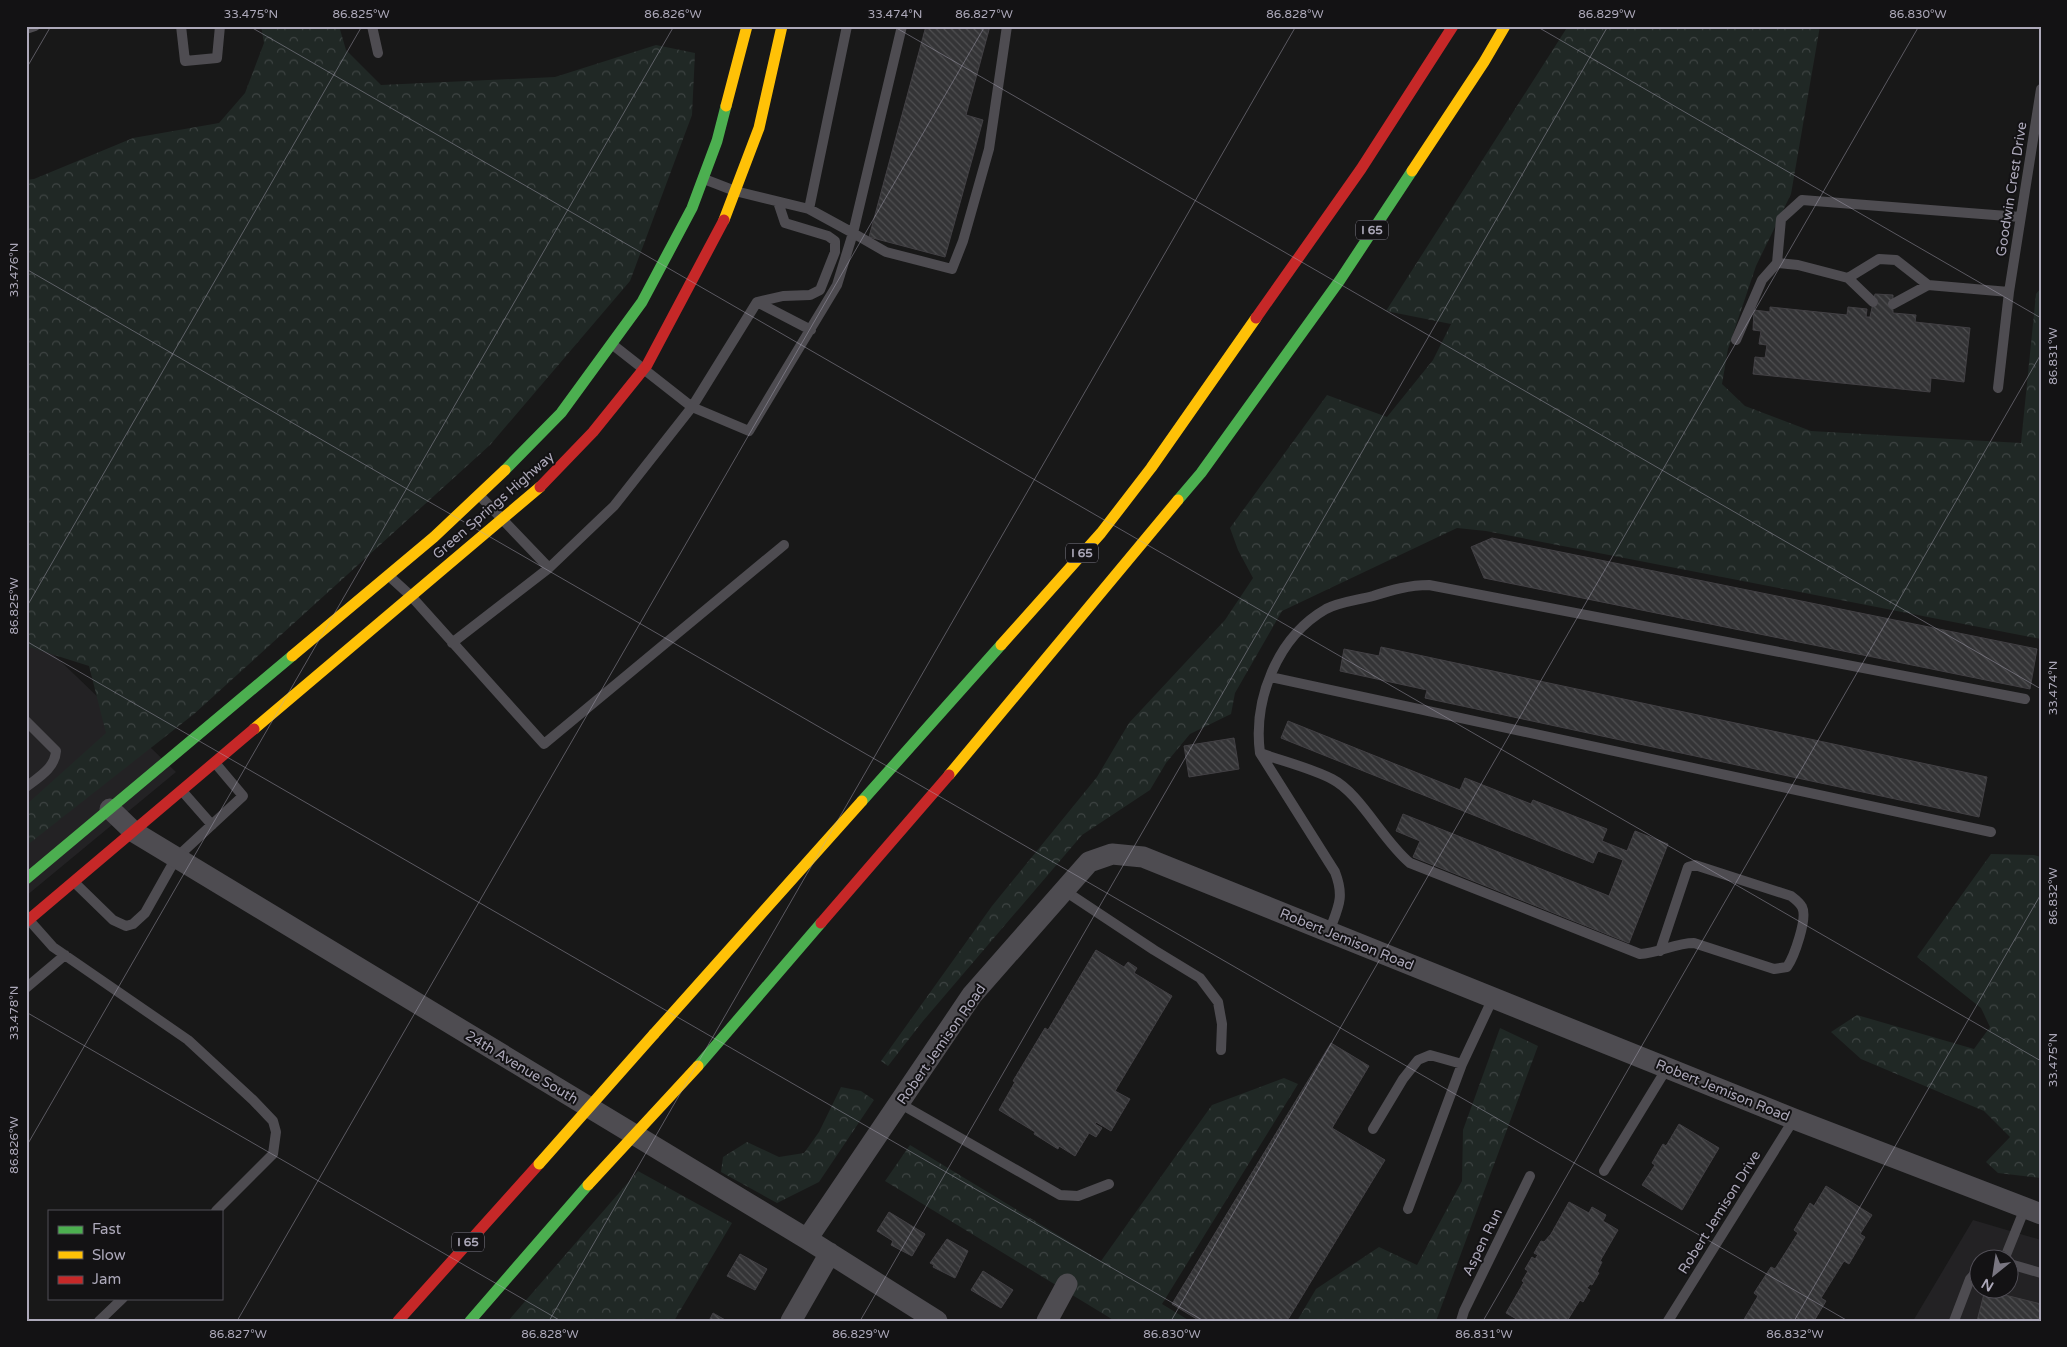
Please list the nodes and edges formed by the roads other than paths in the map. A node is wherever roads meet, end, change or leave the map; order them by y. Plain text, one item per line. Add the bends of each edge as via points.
1 (35, 26) edge
2 (181, 26) edge
3 (220, 26) edge
4 (372, 26) edge
5 (747, 26) edge
6 (782, 26) edge
7 (847, 26) edge
8 (902, 26) edge
9 (1007, 26) edge
10 (1453, 26) edge
11 (1505, 26) edge
12 (26, 30) edge
13 (378, 53) dead end
14 (2041, 89) edge
15 (703, 178) junction
16 (735, 191) junction
17 (778, 202) junction
18 (809, 209) junction
19 (2020, 218) junction
20 (853, 233) junction
21 (1777, 263) junction
22 (1848, 278) junction
23 (1928, 285) junction
24 (2009, 292) junction
25 (756, 302) junction
26 (1874, 302) dead end
27 (1893, 304) dead end
28 (811, 330) junction
29 (1736, 340) dead end
30 (612, 344) junction
31 (643, 369) junction
32 (1998, 388) dead end
33 (692, 407) junction
34 (480, 496) junction
35 (502, 519) junction
36 (784, 545) dead end
37 (549, 568) junction
38 (388, 576) junction
39 (411, 596) junction
40 (452, 643) junction
41 (1270, 677) junction
42 (2025, 699) dead end
43 (26, 721) edge
44 (1260, 753) junction
45 (215, 762) junction
46 (26, 788) edge
47 (182, 791) junction
48 (110, 809) junction
49 (212, 824) junction
50 (134, 832) junction
51 (1990, 832) dead end
52 (176, 858) junction
53 (26, 879) edge
54 (74, 882) junction
55 (1065, 890) junction
56 (27, 919) edge
57 (1329, 932) junction
58 (1660, 951) junction
59 (65, 955) junction
60 (26, 988) edge
61 (1493, 998) junction
62 (1221, 1050) dead end
63 (1462, 1064) junction
64 (1667, 1068) junction
65 (899, 1103) junction
66 (1794, 1119) junction
67 (1373, 1129) dead end
68 (1604, 1171) dead end
69 (1530, 1176) dead end
70 (1109, 1184) dead end
71 (1408, 1209) dead end
72 (217, 1210) edge
73 (2033, 1211) edge
74 (807, 1239) junction
75 (2010, 1250) edge
76 (830, 1253) junction
77 (2020, 1267) edge
78 (2041, 1272) edge
79 (1970, 1279) edge
80 (1067, 1284) dead end
81 (121, 1300) edge
82 (99, 1321) edge
83 (398, 1321) edge
84 (470, 1321) edge
85 (791, 1321) edge
86 (937, 1321) edge
87 (1047, 1321) edge
88 (1461, 1321) edge
89 (1668, 1321) edge
90 (1954, 1321) edge

1 - 12 lane
2 - 3 lane via 185,61 217,58
4 - 13 lane
5 - 15 main road, Green Springs Highway via 718,141
6 - 16 main road, Green Springs Highway via 759,128
7 - 18 lane
8 - 20 lane
9 - 20 lane via 990,149 952,269 886,252
10 - 83 main road, I 65, bridge via 1360,169 1101,533
11 - 84 main road, I 65, bridge via 1340,280 1201,473 957,765 698,1066 588,1185
14 - 19 lane, Goodwin Crest Drive
15 - 16 lane
15 - 30 main road, Green Springs Highway via 692,208 660,270
16 - 17 lane
16 - 31 main road, Green Springs Highway via 720,228
17 - 18 lane
17 - 25 lane via 785,223 828,236 834,241 835,252 820,290 810,295
18 - 20 lane
19 - 21 lane via 1802,200 1781,219
19 - 24 lane, Goodwin Crest Drive
20 - 28 lane via 837,285
21 - 22 lane
21 - 29 lane via 1762,280
22 - 23 lane via 1879,259 1896,260
22 - 26 lane
23 - 24 lane
23 - 27 lane
24 - 32 lane, Goodwin Crest Drive
25 - 28 lane
25 - 33 lane
28 - 33 lane via 749,430
30 - 31 lane
30 - 34 main road, Green Springs Highway via 560,413
31 - 33 lane
31 - 35 main road, Green Springs Highway via 593,432 545,482
33 - 37 lane via 614,506
34 - 35 lane
34 - 38 main road, Green Springs Highway
35 - 37 lane
35 - 39 main road, Green Springs Highway
36 - 40 lane via 544,744
37 - 40 lane
38 - 39 lane
38 - 48 main road, Green Springs Highway
39 - 40 lane
39 - 45 main road, Green Springs Highway
41 - 42 lane via 1285,646 1306,623 1327,608 1412,585
41 - 44 lane via 1257,734
41 - 51 lane
43 - 46 lane via 56,751 51,767
44 - 57 lane via 1334,872 1340,887 1340,899
44 - 58 lane via 1333,779 1351,794 1399,854 1410,863 1640,954
45 - 47 main road, Green Springs Highway
45 - 49 lane via 243,796
47 - 49 lane
47 - 50 main road, Green Springs Highway
48 - 50 street, 24th Avenue South
48 - 53 main road, Green Springs Highway
49 - 52 lane
50 - 52 street, 24th Avenue South
50 - 54 main road, Green Springs Highway
52 - 54 lane via 145,913 126,926 113,920
52 - 74 street, 24th Avenue South
54 - 56 main road, Green Springs Highway
55 - 57 street, Robert Jemison Road via 1089,862 1112,854 1143,857
55 - 62 lane via 1200,978 1218,1002 1222,1024
55 - 65 street, Robert Jemison Road via 972,995
56 - 59 lane
57 - 61 street, Robert Jemison Road
58 - 58 lane via 1681,943 1694,943 1774,969 1787,967 1793,959 1804,916 1802,906 1792,896 1695,865 1688,867
59 - 60 lane
59 - 72 lane via 188,1040 273,1121 276,1132 273,1154
61 - 63 lane
61 - 64 street, Robert Jemison Road
63 - 67 lane via 1430,1055 1418,1060
63 - 71 lane
64 - 66 street, Robert Jemison Road
64 - 68 lane
65 - 70 lane via 1060,1195 1078,1196
65 - 74 street, Robert Jemison Road
66 - 73 street, Robert Jemison Road
66 - 89 lane, Robert Jemison Drive
69 - 88 lane, Aspen Run
73 - 75 lane
74 - 76 street, 24th Avenue South
76 - 85 street
76 - 86 street, 24th Avenue South
77 - 78 lane
79 - 90 lane
80 - 87 street
81 - 82 lane

